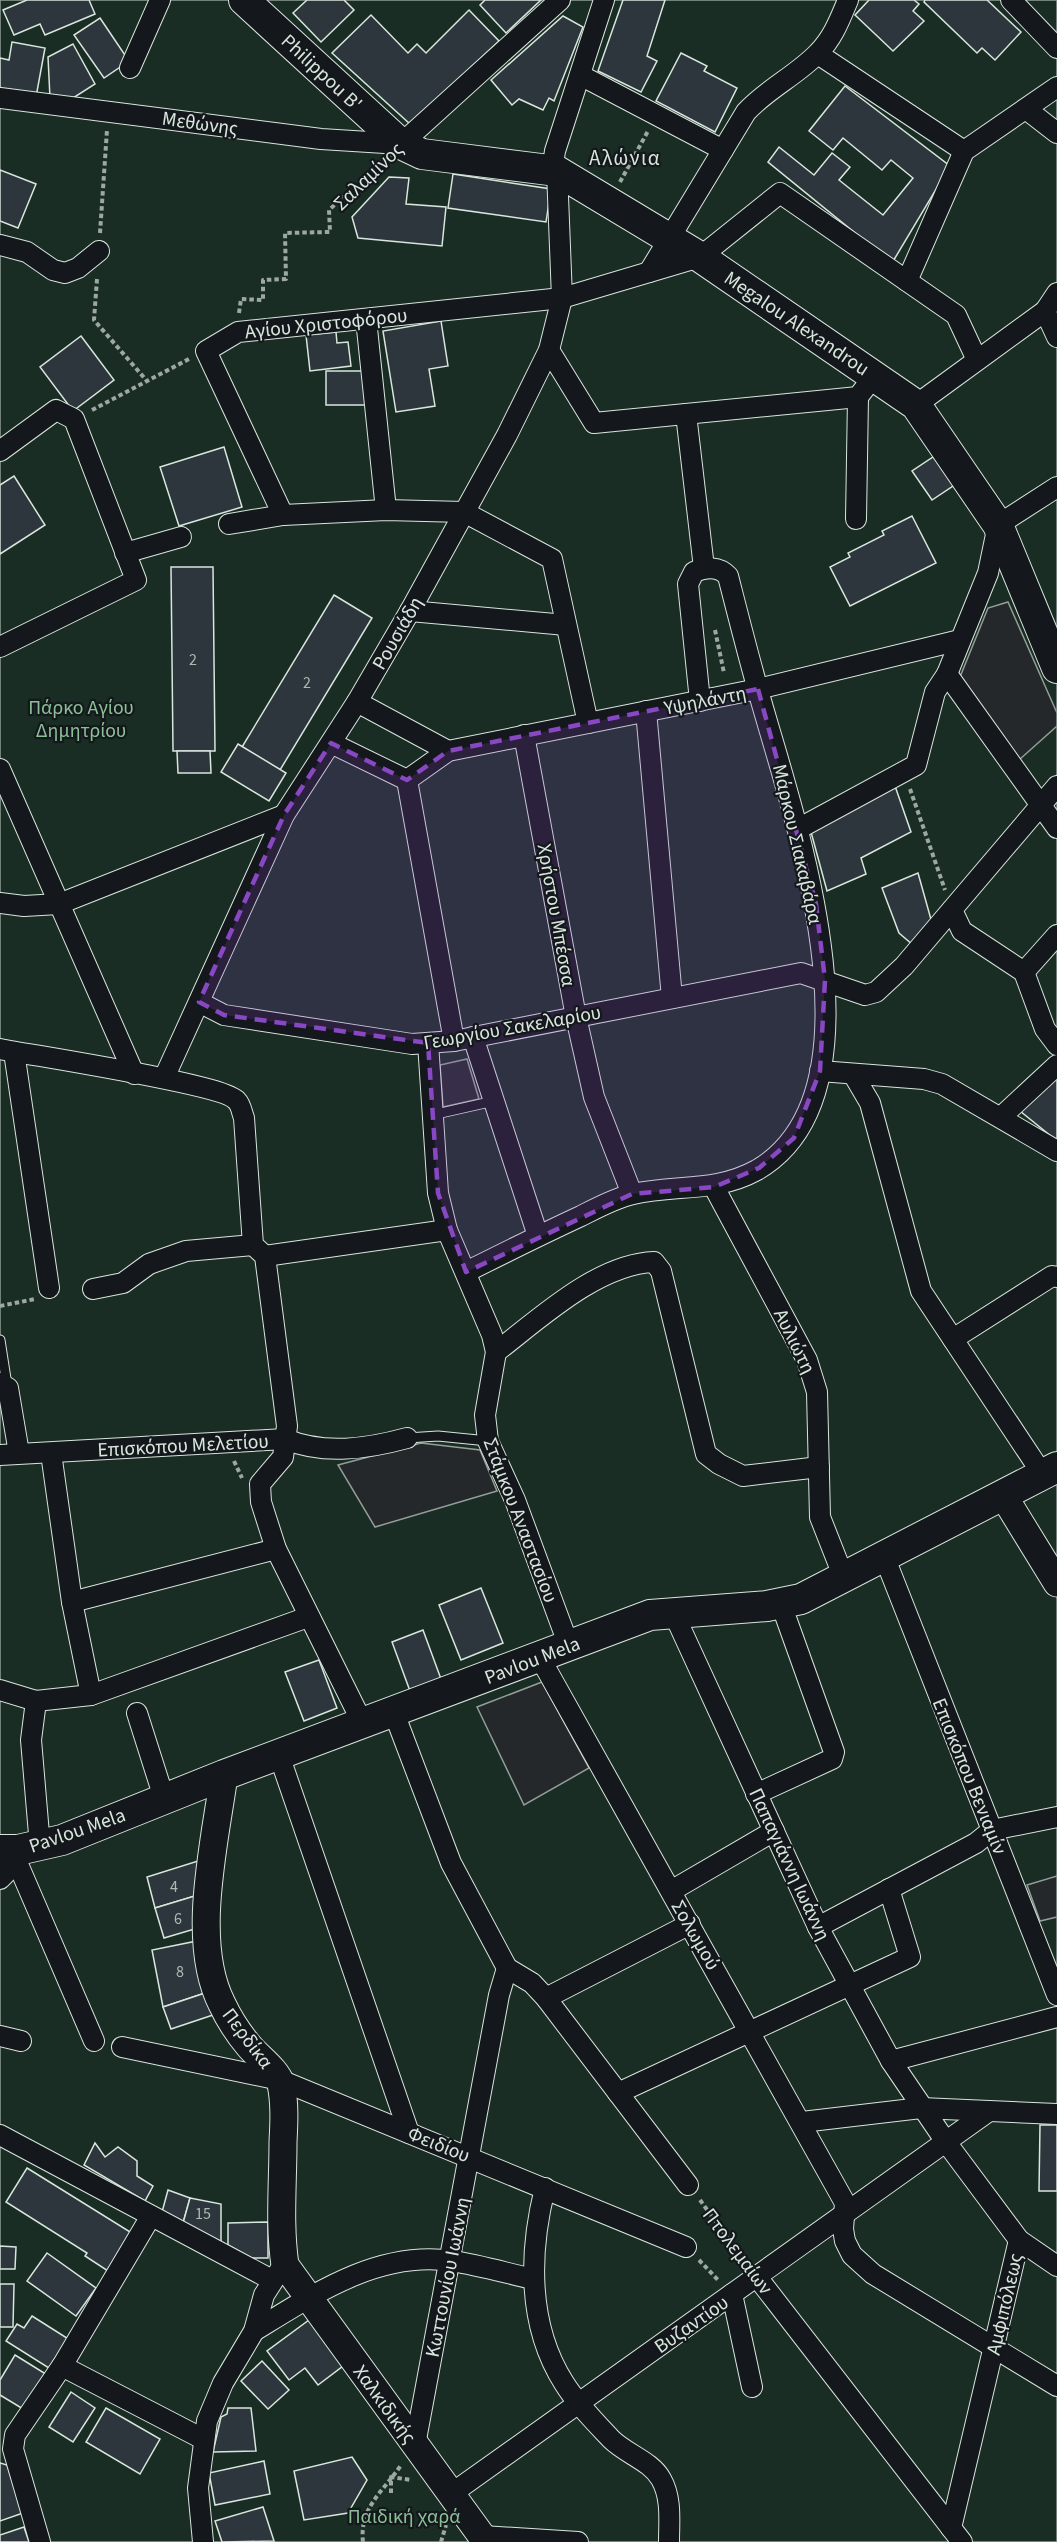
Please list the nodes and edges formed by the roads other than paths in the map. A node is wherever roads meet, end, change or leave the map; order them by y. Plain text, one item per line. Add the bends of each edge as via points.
1 (160, 0) edge
2 (244, 0) edge
3 (560, 0) edge
4 (604, 0) edge
5 (848, 0) edge
6 (1011, 0) edge
7 (1057, 47) edge
8 (818, 54) junction
9 (130, 68) dead end
10 (580, 75) junction
11 (1057, 87) edge
12 (0, 98) edge
13 (1026, 109) junction
14 (1057, 132) edge
15 (400, 144) junction
16 (723, 150) junction
17 (964, 151) junction
18 (557, 171) junction
19 (670, 238) junction
20 (0, 245) edge
21 (99, 251) road end
22 (700, 257) junction
23 (649, 272) junction
24 (907, 281) junction
25 (1057, 293) edge
26 (562, 298) junction
27 (1045, 311) junction
28 (366, 318) junction
29 (1057, 337) edge
30 (549, 350) junction
31 (977, 360) junction
32 (866, 386) junction
33 (916, 405) junction
34 (686, 414) junction
35 (0, 451) edge
36 (1057, 487) edge
37 (386, 510) junction
38 (464, 512) junction
39 (282, 515) junction
40 (856, 519) dead end
41 (229, 524) dead end
42 (998, 525) junction
43 (182, 537) dead end
44 (125, 553) junction
45 (704, 568) junction
46 (410, 611) junction
47 (567, 625) junction
48 (1050, 631) edge
49 (960, 640) junction
50 (0, 647) edge
51 (1057, 668) edge
52 (947, 674) junction
53 (758, 689) junction
54 (700, 701) junction
55 (357, 702) junction
56 (646, 711) junction
57 (588, 723) junction
58 (524, 735) junction
59 (331, 743) junction
60 (448, 751) junction
61 (0, 769) edge
62 (407, 780) junction
63 (1057, 786) edge
64 (1041, 805) junction
65 (284, 816) junction
66 (1057, 828) edge
67 (798, 829) junction
68 (0, 903) edge
69 (59, 904) junction
70 (952, 910) junction
71 (1057, 935) edge
72 (1024, 972) junction
73 (825, 980) junction
74 (672, 998) junction
75 (199, 1002) junction
76 (576, 1017) junction
77 (463, 1039) junction
78 (428, 1043) junction
79 (1057, 1045) edge
80 (7, 1051) edge
81 (1057, 1065) edge
82 (820, 1071) junction
83 (134, 1074) junction
84 (853, 1074) junction
85 (164, 1078) junction
86 (494, 1101) junction
87 (431, 1116) junction
88 (1001, 1118) junction
89 (1057, 1150) edge
90 (714, 1187) junction
91 (632, 1194) junction
92 (447, 1230) junction
93 (538, 1236) junction
94 (259, 1251) junction
95 (466, 1272) junction
96 (1057, 1277) edge
97 (49, 1288) dead end
98 (93, 1289) dead end
99 (953, 1339) junction
100 (0, 1340) edge
101 (496, 1352) junction
102 (4, 1385) edge
103 (407, 1438) joint
104 (285, 1439) junction
105 (488, 1441) junction
106 (51, 1453) junction
107 (9, 1454) edge
108 (819, 1467) junction
109 (1050, 1471) edge
110 (1004, 1495) junction
111 (276, 1549) junction
112 (884, 1557) junction
113 (844, 1578) junction
114 (1057, 1583) edge
115 (72, 1602) junction
116 (782, 1604) junction
117 (673, 1612) junction
118 (308, 1617) junction
119 (569, 1646) junction
120 (540, 1658) junction
121 (0, 1690) edge
122 (91, 1695) junction
123 (36, 1701) junction
124 (137, 1713) dead end
125 (394, 1713) junction
126 (363, 1724) junction
127 (279, 1755) junction
128 (224, 1775) junction
129 (756, 1794) junction
130 (164, 1798) junction
131 (1057, 1817) edge
132 (992, 1830) junction
133 (774, 1831) junction
134 (19, 1852) edge
135 (0, 1879) edge
136 (889, 1889) junction
137 (671, 1890) junction
138 (690, 1924) junction
139 (818, 1927) junction
140 (507, 1968) junction
141 (850, 1986) junction
142 (1057, 1995) edge
143 (546, 1998) junction
144 (1057, 2017) edge
145 (751, 2032) junction
146 (0, 2036) edge
147 (21, 2041) dead end
148 (94, 2041) dead end
149 (122, 2047) dead end
150 (891, 2061) junction
151 (280, 2080) junction
152 (618, 2093) junction
153 (921, 2108) junction
154 (988, 2111) junction
155 (1057, 2114) edge
156 (802, 2122) junction
157 (410, 2133) junction
158 (0, 2135) edge
159 (946, 2142) junction
160 (470, 2157) junction
161 (688, 2184) road end
162 (545, 2188) junction
163 (846, 2213) junction
164 (151, 2216) junction
165 (1019, 2240) junction
166 (686, 2247) road end
167 (450, 2261) junction
168 (1057, 2266) edge
169 (279, 2272) junction
170 (757, 2277) junction
171 (533, 2279) junction
172 (732, 2294) junction
173 (308, 2296) junction
174 (254, 2331) junction
175 (993, 2348) junction
176 (62, 2366) junction
177 (752, 2386) dead end
178 (1057, 2386) edge
179 (579, 2403) junction
180 (203, 2439) junction
181 (415, 2445) junction
182 (451, 2494) junction
183 (956, 2535) edge
184 (484, 2539) edge
185 (40, 2542) edge
186 (203, 2542) edge
187 (578, 2542) edge
188 (669, 2542) edge

1 - 9 street
2 - 15 main road, Philippou B'
3 - 15 street, Σαλαμίνος
4 - 10 street, Ρουσιάδη
5 - 8 street via 833,34
6 - 7 street
8 - 16 street via 760,96
8 - 17 street
10 - 16 street
10 - 18 street, Ρουσιάδη via 555,151 553,164
11 - 13 street
12 - 15 street, Μεθώνης via 321,139
13 - 14 street
13 - 17 street
15 - 18 main road, Megalou Alexandrou via 422,154
16 - 19 street
17 - 24 street
18 - 19 main road, Megalou Alexandrou
18 - 26 street, Ρουσιάδη
19 - 22 main road, Megalou Alexandrou
19 - 23 street
20 - 21 street via 27,252 53,270 65,273
22 - 23 street, Αγίου Χριστοφόρου
22 - 24 street via 780,193
22 - 32 main road, Megalou Alexandrou
23 - 26 street, Αγίου Χριστοφόρου
24 - 31 street via 956,315
25 - 27 street
26 - 28 street, Αγίου Χριστοφόρου
26 - 30 street, Ρουσιάδη
27 - 29 street
27 - 31 street
28 - 37 street
28 - 39 street, Αγίου Χριστοφόρου via 238,332 206,351
30 - 34 street via 594,423
30 - 38 street, Ρουσιάδη
31 - 33 street
32 - 33 main road, Megalou Alexandrou
32 - 34 street
32 - 40 street
33 - 42 main road, Megalou Alexandrou
34 - 45 street
35 - 44 street via 56,410 74,419
36 - 42 street
37 - 38 street
37 - 39 street
38 - 46 street, Ρουσιάδη
38 - 47 street via 552,559
39 - 41 street
42 - 48 main road, Megalou Alexandrou
42 - 49 street via 988,573
43 - 44 street
44 - 50 street via 136,580
45 - 53 street, Μάρκου Σιακαβάρα via 728,576
45 - 54 street via 694,572 688,584
46 - 47 street
46 - 55 street, Ρουσιάδη
47 - 57 street
48 - 51 main road, Megalou Alexandrou
49 - 52 street
49 - 53 street, Υψηλάντη
52 - 64 street
52 - 67 street via 934,692 916,765
53 - 54 street, Υψηλάντη
53 - 67 street, Μάρκου Σιακαβάρα
54 - 56 street, Υψηλάντη
55 - 59 street, Ρουσιάδη
55 - 60 street
56 - 57 street, Υψηλάντη
56 - 74 street
57 - 58 street, Υψηλάντη
58 - 60 street, Υψηλάντη
58 - 76 street, Χρήστου Μπέσσα
59 - 62 street
59 - 65 street, Ρουσιάδη
60 - 62 street, Υψηλάντη
61 - 69 street
62 - 77 street
63 - 64 street, Γεωργίου Σακελαρίου
64 - 66 street
64 - 70 street, Γεωργίου Σακελαρίου
65 - 69 street
65 - 75 street, Ρουσιάδη
67 - 73 street, Μάρκου Σιακαβάρα via 816,904
68 - 69 street
69 - 83 street
70 - 72 street via 962,931
70 - 73 street, Γεωργίου Σακελαρίου via 876,992 865,995
71 - 72 street
72 - 79 street via 1045,1029
73 - 74 street, Γεωργίου Σακελαρίου via 801,973
73 - 82 street, Μάρκου Σιακαβάρα
74 - 76 street, Γεωργίου Σακελαρίου
75 - 78 street, Γεωργίου Σακελαρίου via 224,1015 412,1044
75 - 85 street, Ρουσιάδη
76 - 77 street, Γεωργίου Σακελαρίου
76 - 91 street, Χρήστου Μπέσσα via 594,1097
77 - 78 street, Γεωργίου Σακελαρίου
77 - 86 street
78 - 87 street, Στάμκου Αναστασίου
80 - 83 street
80 - 97 street
81 - 88 street
82 - 84 street
82 - 90 street, Μάρκου Σιακαβάρα via 804,1121 788,1144 759,1168
83 - 85 street
84 - 88 street via 942,1084
84 - 99 street via 870,1102 921,1291
85 - 94 street via 225,1094 237,1101 244,1118
86 - 87 lane
86 - 93 street
87 - 92 street, Στάμκου Αναστασίου via 438,1193
88 - 89 street
90 - 91 street, Μάρκου Σιακαβάρα
90 - 108 street, Αυλιώτη via 807,1360 817,1392
91 - 93 street, Μάρκου Σιακαβάρα
92 - 94 street
92 - 95 street, Στάμκου Αναστασίου
93 - 95 street, Μάρκου Σιακαβάρα
94 - 98 street via 186,1251 149,1264 123,1283
94 - 104 street via 285,1404
95 - 101 street, Στάμκου Αναστασίου
96 - 99 street via 1052,1276
99 - 109 street
100 - 102 lane
101 - 105 street, Στάμκου Αναστασίου via 485,1415
101 - 108 street via 595,1281 654,1262 661,1271 706,1454 743,1476
102 - 107 street
103 - 104 street, Επισκόπου Μελετίου via 346,1449 300,1445
103 - 105 lane, Επισκόπου Μελετίου via 438,1436
104 - 106 street, Επισκόπου Μελετίου
104 - 111 street via 283,1457 260,1484 261,1502
105 - 119 street, Στάμκου Αναστασίου via 515,1500
106 - 107 street, Επισκόπου Μελετίου
106 - 115 street
108 - 113 street, Αυλιώτη via 820,1517
109 - 110 main road, Pavlou Mela
110 - 112 main road, Pavlou Mela
110 - 114 street
111 - 115 street
111 - 118 street
112 - 113 main road, Pavlou Mela
112 - 132 street, Επισκόπου Βενιαμίν
113 - 116 main road, Pavlou Mela via 814,1594
115 - 122 street
116 - 117 main road, Pavlou Mela
116 - 129 street via 834,1752 831,1758
117 - 119 main road, Pavlou Mela via 637,1620
117 - 129 street, Παπαγιάννη Ιωάννη
118 - 122 street
118 - 126 street
119 - 120 main road, Pavlou Mela
120 - 125 main road, Pavlou Mela
120 - 137 street, Σολωμού
121 - 123 street
122 - 123 street
123 - 134 street
124 - 130 street
125 - 126 main road, Pavlou Mela
125 - 140 street via 451,1863
126 - 127 main road, Pavlou Mela
127 - 128 main road, Pavlou Mela
127 - 157 street
128 - 130 main road, Pavlou Mela
128 - 151 street, Περδίκα via 209,1889 210,1965 216,1991 229,2016
129 - 133 street, Παπαγιάννη Ιωάννη
130 - 134 main road, Pavlou Mela
131 - 132 street
132 - 136 street via 976,1844
132 - 142 street, Επισκόπου Βενιαμίν
133 - 137 street
133 - 139 street, Παπαγιάννη Ιωάννη
134 - 135 street
134 - 148 street
136 - 139 street
136 - 141 street via 910,1957
137 - 138 street, Σολωμού
138 - 143 street
138 - 145 street, Σολωμού
139 - 141 street, Παπαγιάννη Ιωάννη
140 - 143 street via 532,1983
140 - 160 street, Κωττουνίου Ιωάννη
141 - 145 street
141 - 150 street, Παπαγιάννη Ιωάννη
143 - 152 street
144 - 150 street
145 - 152 street
145 - 156 street, Σολωμού
146 - 147 street
149 - 151 street, Φειδίου
150 - 153 street, Παπαγιάννη Ιωάννη
151 - 157 street, Φειδίου
151 - 169 street, Περδίκα via 284,2105
152 - 161 street
153 - 154 street
153 - 156 street
153 - 159 street, Αμφιπόλεως
154 - 155 street
154 - 159 street, Βυζαντίου
156 - 163 street, Σολωμού via 845,2203
157 - 160 street, Φειδίου
158 - 164 street
159 - 163 street, Βυζαντίου
159 - 165 street, Αμφιπόλεως
160 - 162 street, Φειδίου
160 - 167 street, Κωττουνίου Ιωάννη
162 - 166 street, Φειδίου
162 - 171 street via 536,2227
163 - 170 street, Βυζαντίου
163 - 175 street, Σολωμού via 843,2229 852,2255 873,2274
164 - 169 street
164 - 176 street
165 - 168 street
165 - 175 street, Αμφιπόλεως
167 - 171 street
167 - 173 street via 381,2267
167 - 181 street, Κωττουνίου Ιωάννη
169 - 173 street, Χαλκιδικής
169 - 174 street via 259,2306
170 - 172 street, Βυζαντίου
170 - 183 street, Πτολεμαίων
171 - 179 street via 544,2340 564,2383
172 - 177 street
172 - 179 street, Βυζαντίου
173 - 174 street
173 - 181 street, Χαλκιδικής
174 - 180 street via 214,2402
175 - 178 street, Σολωμού
175 - 183 street, Αμφιπόλεως
176 - 180 street
176 - 185 street via 15,2435 13,2449
179 - 182 street, Βυζαντίου
179 - 188 street via 614,2441 660,2478 668,2497
180 - 186 street via 198,2488
181 - 182 street, Χαλκιδικής
182 - 184 street, Χαλκιδικής
184 - 187 street

